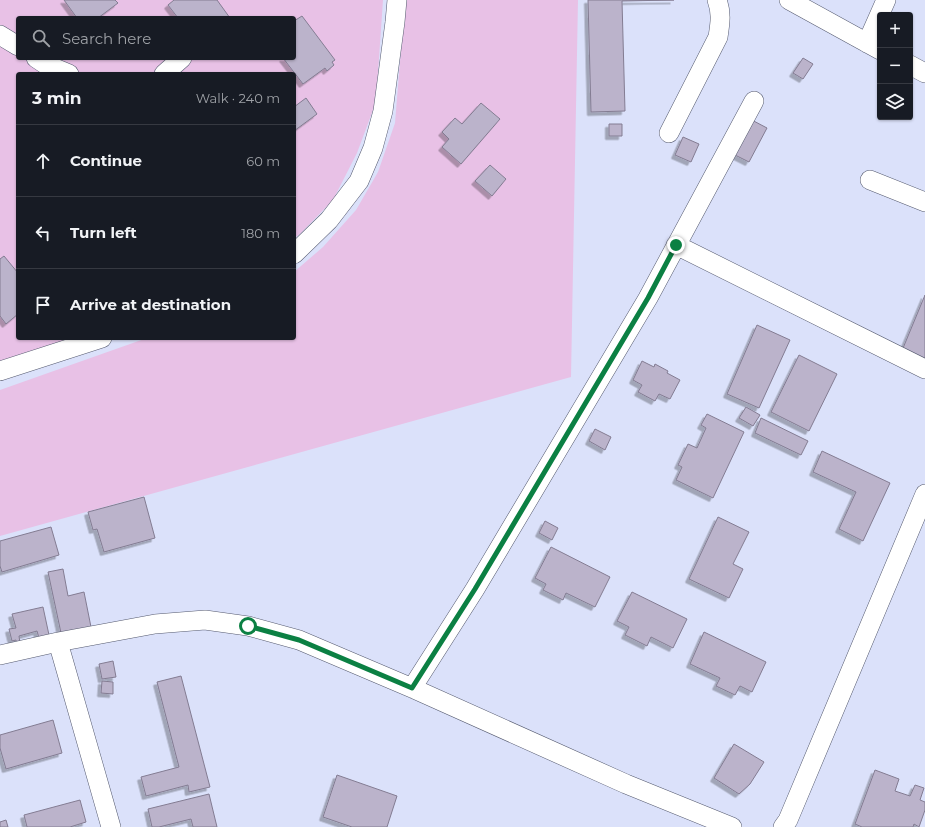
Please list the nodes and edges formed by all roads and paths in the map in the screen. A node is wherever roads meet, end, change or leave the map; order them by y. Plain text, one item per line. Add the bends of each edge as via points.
1 (397, 0) edge
2 (717, 0) edge
3 (789, 0) edge
4 (886, 0) edge
5 (0, 35) edge
6 (16, 45) edge
7 (873, 46) edge
8 (39, 60) edge
9 (180, 60) edge
10 (913, 67) edge
11 (64, 72) edge
12 (166, 72) edge
13 (925, 73) edge
14 (754, 101) dead end
15 (669, 133) dead end
16 (870, 180) dead end
17 (925, 202) edge
18 (676, 245) junction
19 (296, 252) edge
20 (96, 340) edge
21 (925, 369) edge
22 (0, 372) edge
23 (925, 494) edge
24 (58, 642) junction
25 (0, 655) edge
26 (412, 688) junction
27 (111, 827) edge
28 (732, 827) edge
29 (783, 827) edge

1 - 19 street via 383,111 373,148 359,181 329,220
2 - 15 street via 721,20 718,37
3 - 7 street
4 - 7 street
5 - 6 street
8 - 11 street
9 - 12 street
10 - 13 street
14 - 18 street
16 - 17 street
18 - 21 street
18 - 26 street via 648,298 475,589
20 - 22 street
23 - 29 street
24 - 25 street
24 - 26 street via 155,624 205,620 248,626 299,640
24 - 27 street
26 - 28 street via 626,784

